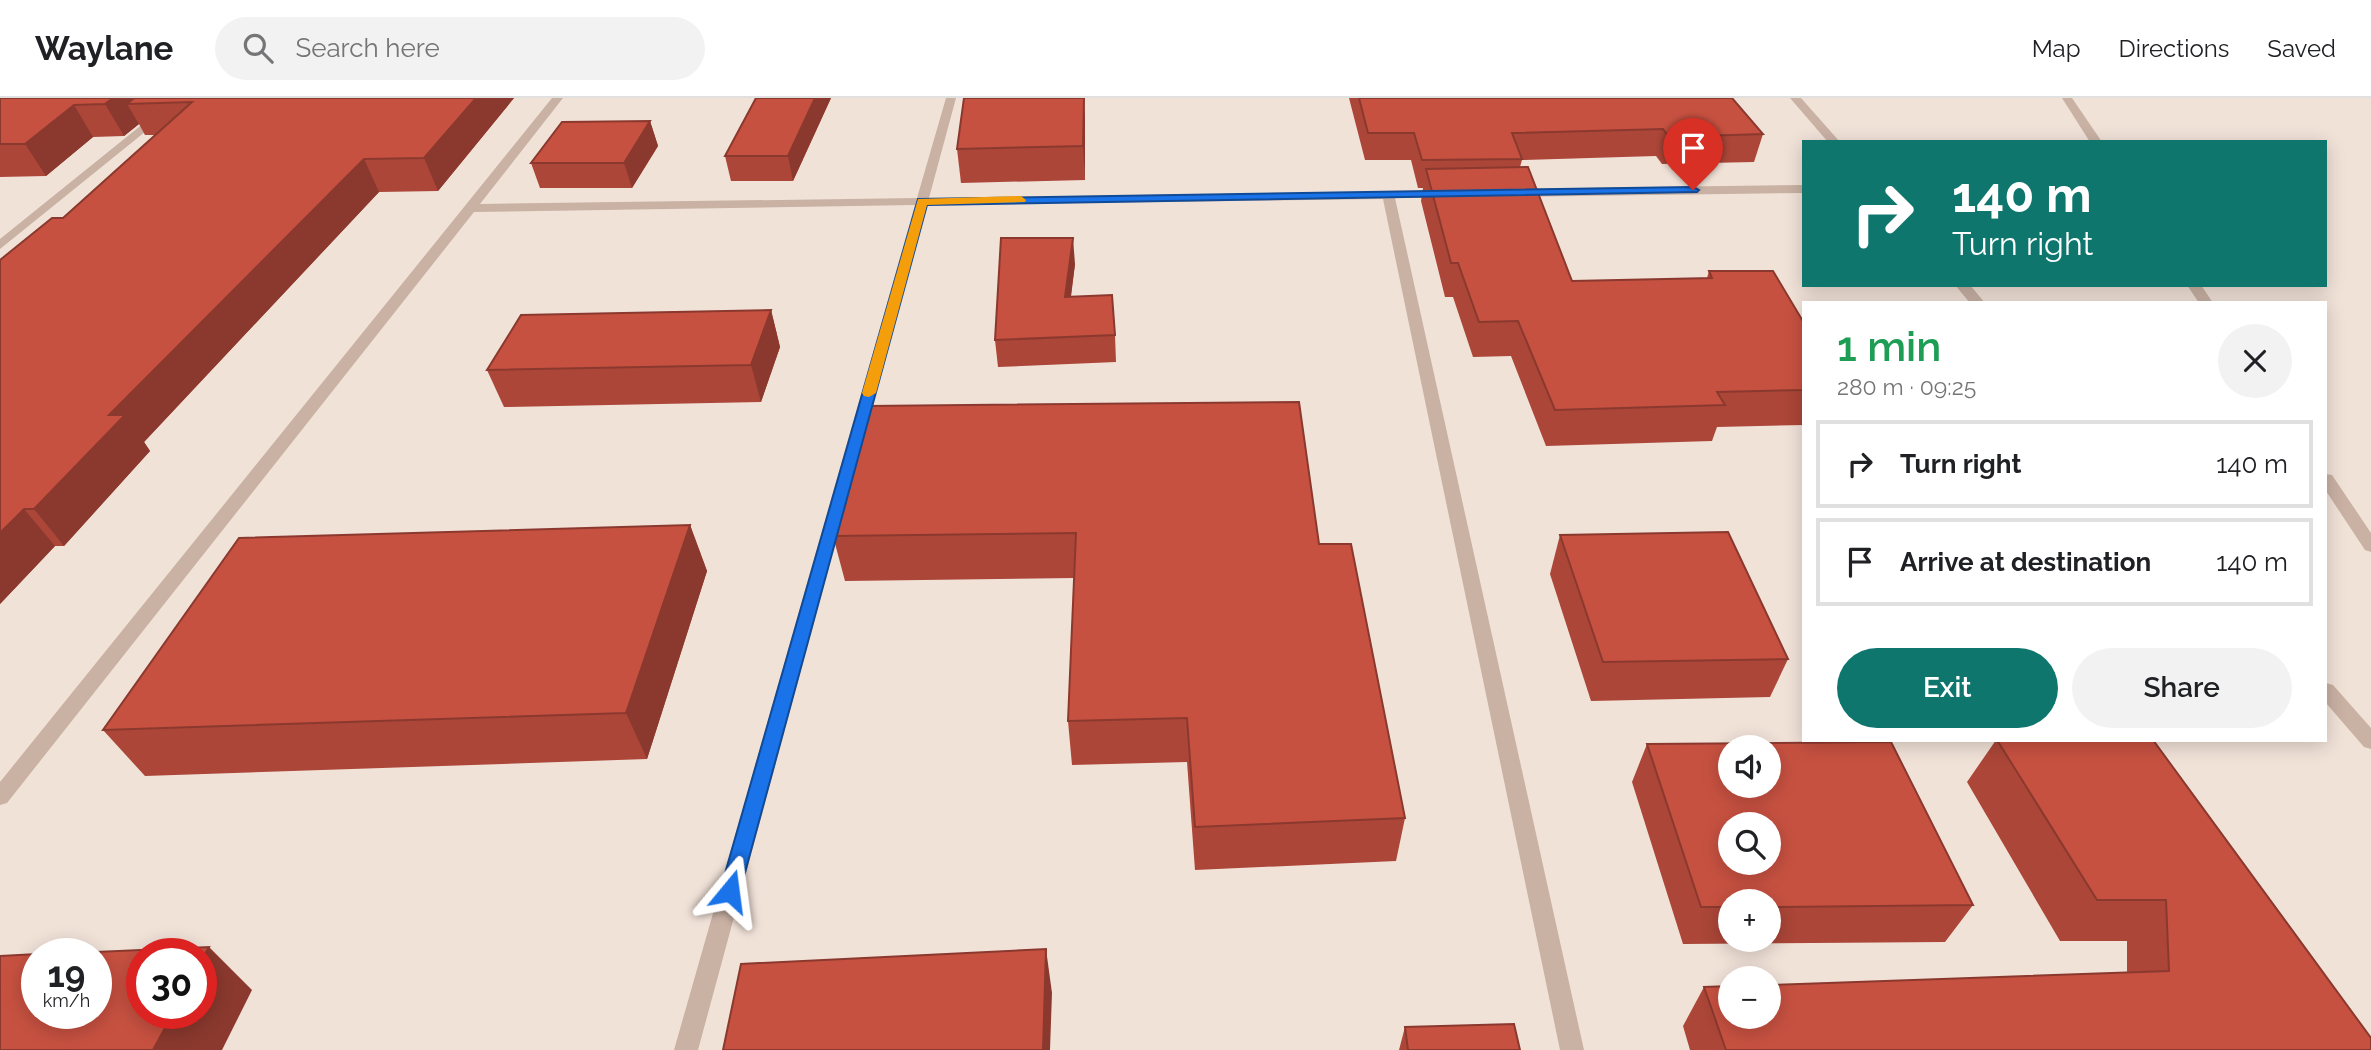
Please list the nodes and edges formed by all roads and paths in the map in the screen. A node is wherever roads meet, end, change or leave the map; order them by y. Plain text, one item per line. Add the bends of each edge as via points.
1 (182, 98) edge
2 (558, 98) edge
3 (951, 98) edge
4 (1795, 98) edge
5 (2067, 98) edge
6 (1832, 140) edge
7 (2095, 140) edge
8 (1802, 188) edge
9 (1458, 193) edge
10 (1499, 193) edge
11 (1388, 194) junction
12 (922, 201) junction
13 (471, 208) junction
14 (0, 245) edge
15 (1964, 287) edge
16 (1976, 301) edge
17 (2327, 480) edge
18 (2371, 546) edge
19 (2327, 691) edge
20 (2371, 741) edge
21 (0, 797) edge
22 (686, 1050) edge
23 (1572, 1050) edge

1 - 14 street
2 - 13 street
3 - 12 street
4 - 6 street
5 - 7 street
8 - 10 street
9 - 11 street
11 - 12 street
11 - 23 street
12 - 13 street
12 - 22 street
13 - 21 street
15 - 16 street
17 - 18 street
19 - 20 street

